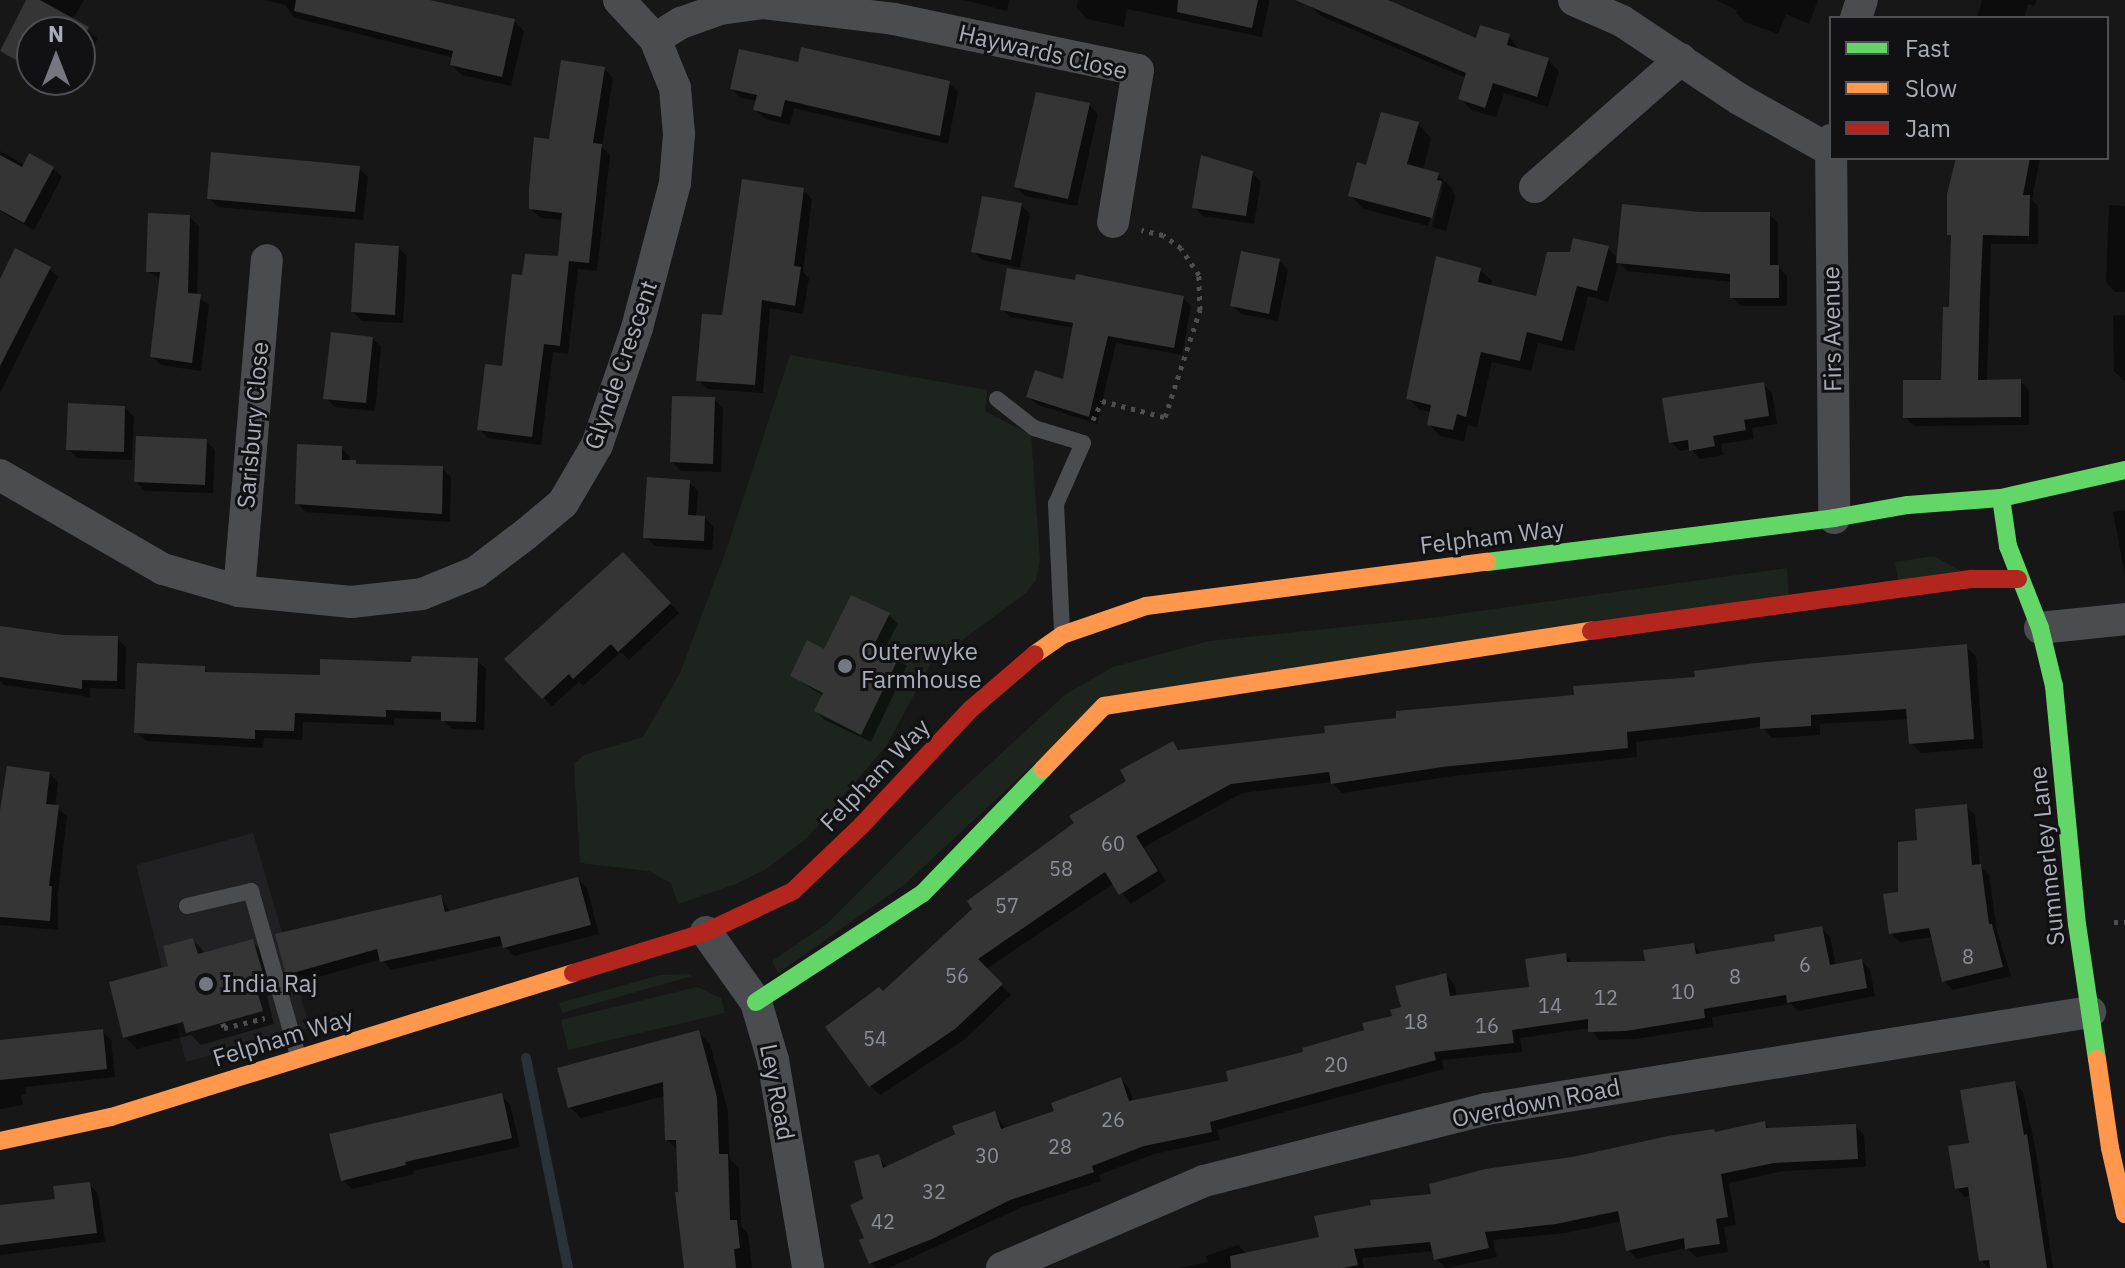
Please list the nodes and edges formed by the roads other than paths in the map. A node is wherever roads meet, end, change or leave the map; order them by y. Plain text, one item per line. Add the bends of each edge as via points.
1 (619, 0) edge
2 (1574, 0) edge
3 (896, 10) edge
4 (655, 39) junction
5 (1681, 59) junction
6 (1829, 149) edge
7 (1830, 160) edge
8 (1535, 187) dead end
9 (1113, 222) road end
10 (267, 260) dead end
11 (997, 399) dead end
12 (2125, 470) edge
13 (0, 475) edge
14 (2001, 498) junction
15 (1834, 518) junction
16 (2018, 579) junction
17 (239, 591) junction
18 (2125, 619) edge
19 (2040, 628) junction
20 (1062, 635) junction
21 (187, 906) dead end
22 (706, 932) junction
23 (756, 1002) junction
24 (2090, 1012) junction
25 (298, 1058) junction
26 (0, 1141) edge
27 (2125, 1214) edge
28 (808, 1268) edge
29 (1002, 1268) edge

1 - 4 street
2 - 5 street via 1622,21
3 - 4 street, Haywards Close via 762,3 720,9
3 - 9 street, Haywards Close via 1138,70
4 - 17 street, Glynde Crescent via 675,88 675,183 653,274 597,445 563,503 476,572 422,594 351,602
5 - 6 street
5 - 8 street
7 - 15 street, Firs Avenue
10 - 17 street, Sarisbury Close
11 - 20 lane via 1034,428 1083,443 1056,504
12 - 14 main road, Felpham Way
13 - 17 street, Glynde Crescent via 163,569
14 - 15 main road, Felpham Way via 1908,505
14 - 16 main road, Summerley Lane
15 - 20 main road, Felpham Way via 1146,606
16 - 19 main road, Summerley Lane
16 - 23 main road via 1972,579 1556,636 1104,706 923,893
18 - 19 street
19 - 24 main road, Summerley Lane via 2054,686
20 - 22 main road, Felpham Way via 1012,670 971,709 793,891
21 - 25 lane via 251,891
22 - 23 street, Ley Road
22 - 25 main road, Felpham Way
23 - 28 street, Ley Road via 773,1060
24 - 27 main road, Summerley Lane
24 - 29 street, Overdown Road via 1487,1109 1204,1181
25 - 26 main road, Felpham Way via 111,1117

